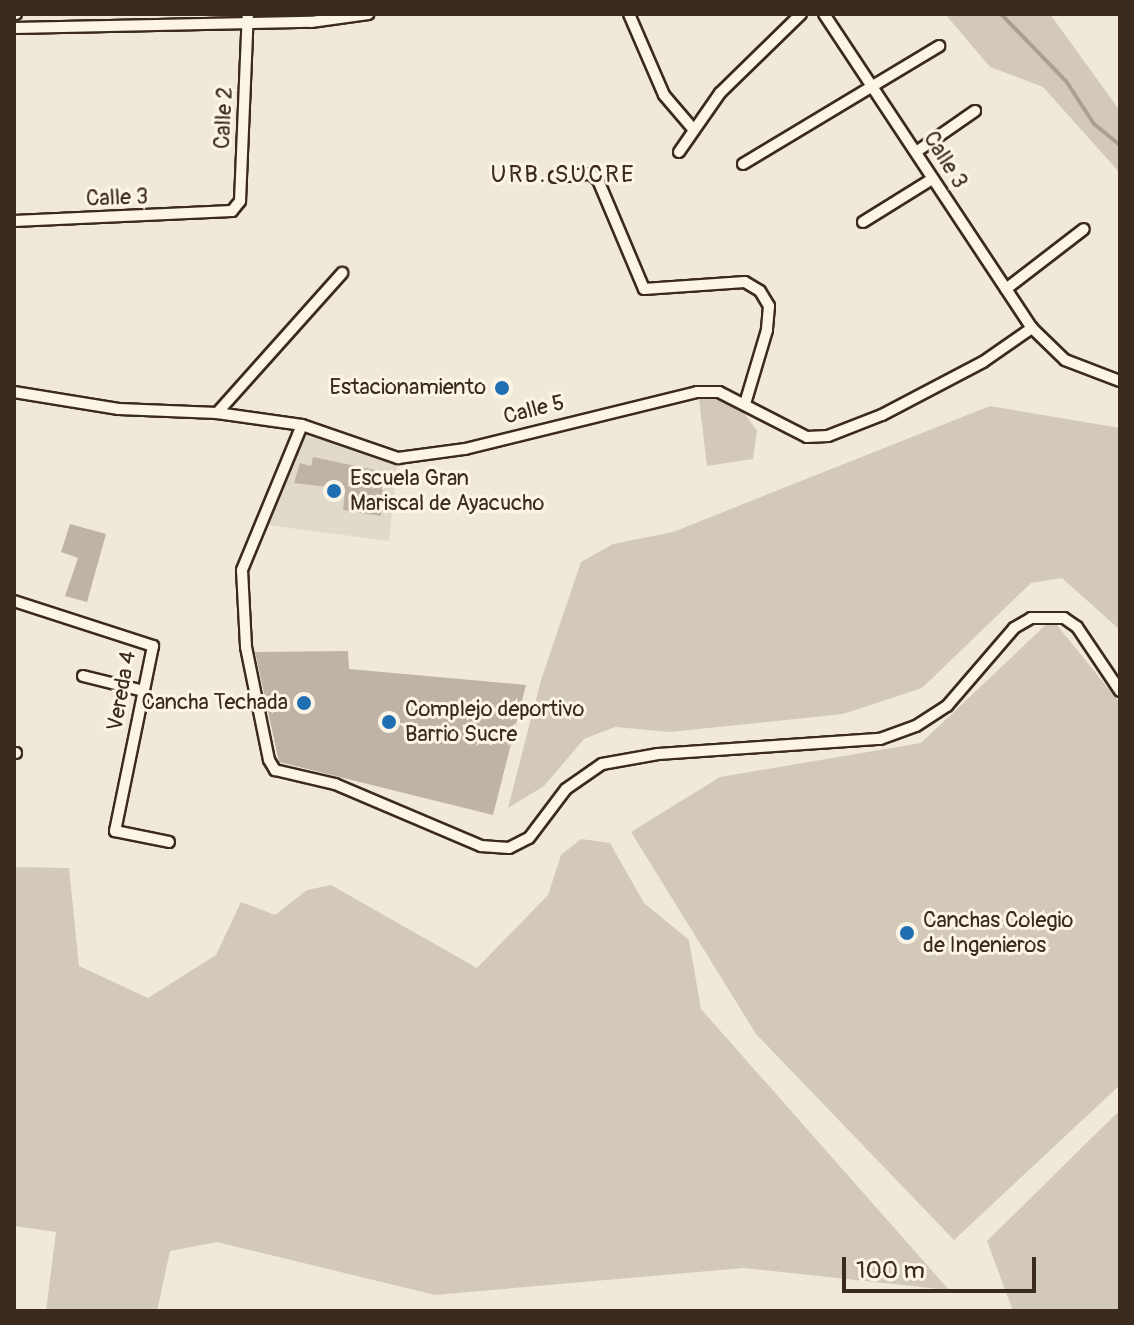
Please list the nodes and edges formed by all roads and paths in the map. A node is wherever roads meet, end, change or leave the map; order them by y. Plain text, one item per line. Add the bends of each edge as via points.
1 (368, 14) edge
2 (629, 14) edge
3 (801, 14) edge
4 (824, 14) edge
5 (249, 19) edge
6 (14, 28) edge
7 (939, 46) dead end
8 (872, 85) junction
9 (975, 111) dead end
10 (694, 130) junction
11 (679, 152) dead end
12 (916, 152) junction
13 (743, 164) dead end
14 (555, 177) dead end
15 (932, 179) junction
16 (221, 215) joint
17 (14, 221) edge
18 (863, 222) dead end
19 (1084, 229) dead end
20 (342, 273) dead end
21 (1006, 289) junction
22 (1032, 328) junction
23 (1120, 381) edge
24 (14, 392) edge
25 (745, 404) junction
26 (217, 413) junction
27 (302, 425) junction
28 (14, 601) edge
29 (83, 676) dead end
30 (144, 691) junction
31 (1120, 691) edge
32 (169, 842) dead end

1 - 5 street
2 - 10 street via 664,95
3 - 10 street via 720,93
4 - 8 street, Calle 3
5 - 6 street
5 - 16 street, Calle 2 via 240,201
7 - 8 street
8 - 12 street, Calle 3
8 - 13 street
9 - 12 street
10 - 11 street
12 - 15 street, Calle 3
14 - 25 street via 591,174 598,180 640,287 745,282 760,291 769,306 767,330
15 - 18 street
15 - 21 street, Calle 3
16 - 17 street, Calle 3
19 - 21 street
20 - 26 street
21 - 22 street, Calle 3
22 - 23 street, Calle 3 via 1065,360
22 - 25 street, Calle 5 via 983,362 882,415 828,436 807,437
24 - 26 street, Calle 5 via 119,409
25 - 27 street, Calle 5 via 719,392 675,394 417,458 381,454
26 - 27 street, Calle 5
27 - 31 street via 242,570 246,647 269,760 275,770 394,806 481,846 509,848 529,838 566,789 602,764 658,754 880,739 916,726 947,706 1014,628 1031,618 1064,618 1077,627
28 - 30 street, Vereda 4 via 153,646
29 - 30 street
30 - 32 street, Vereda 4 via 115,831

